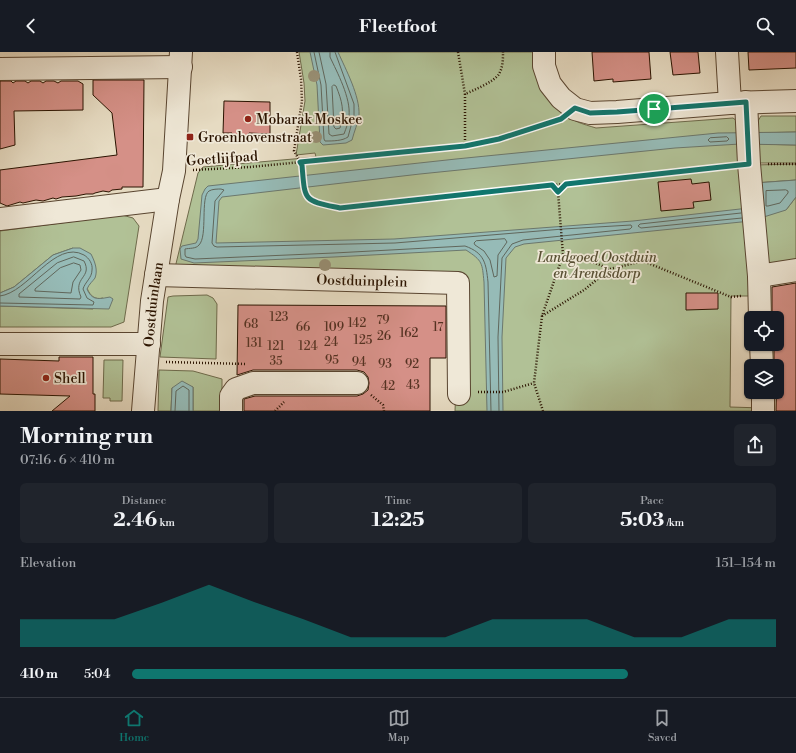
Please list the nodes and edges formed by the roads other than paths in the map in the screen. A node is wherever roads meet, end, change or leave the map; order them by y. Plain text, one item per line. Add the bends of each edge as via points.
1 (544, 52) edge
2 (726, 52) edge
3 (174, 60) edge
4 (0, 69) edge
5 (796, 100) edge
6 (741, 108) junction
7 (168, 199) junction
8 (0, 219) edge
9 (796, 270) edge
10 (156, 275) junction
11 (759, 286) junction
12 (760, 311) edge
13 (0, 344) edge
14 (148, 353) junction
15 (357, 383) dead end
16 (470, 393) road end
17 (763, 399) edge
18 (143, 411) edge
19 (230, 411) edge
20 (763, 411) edge

1 - 6 street via 544,66 550,84 561,98 575,108 590,113
2 - 6 street
3 - 4 street
3 - 7 street, Oostduinlaan via 174,171
3 - 7 street, Oostduinlaan via 164,167
5 - 6 street
6 - 11 street via 749,156
7 - 8 street
7 - 10 street, Oostduinlaan
9 - 11 street
10 - 14 street, Oostduinlaan
10 - 16 street, Oostduinplein via 458,283
11 - 12 street
13 - 14 street
14 - 18 street, Oostduinlaan
15 - 19 street via 254,383 236,389 231,396
17 - 20 street

